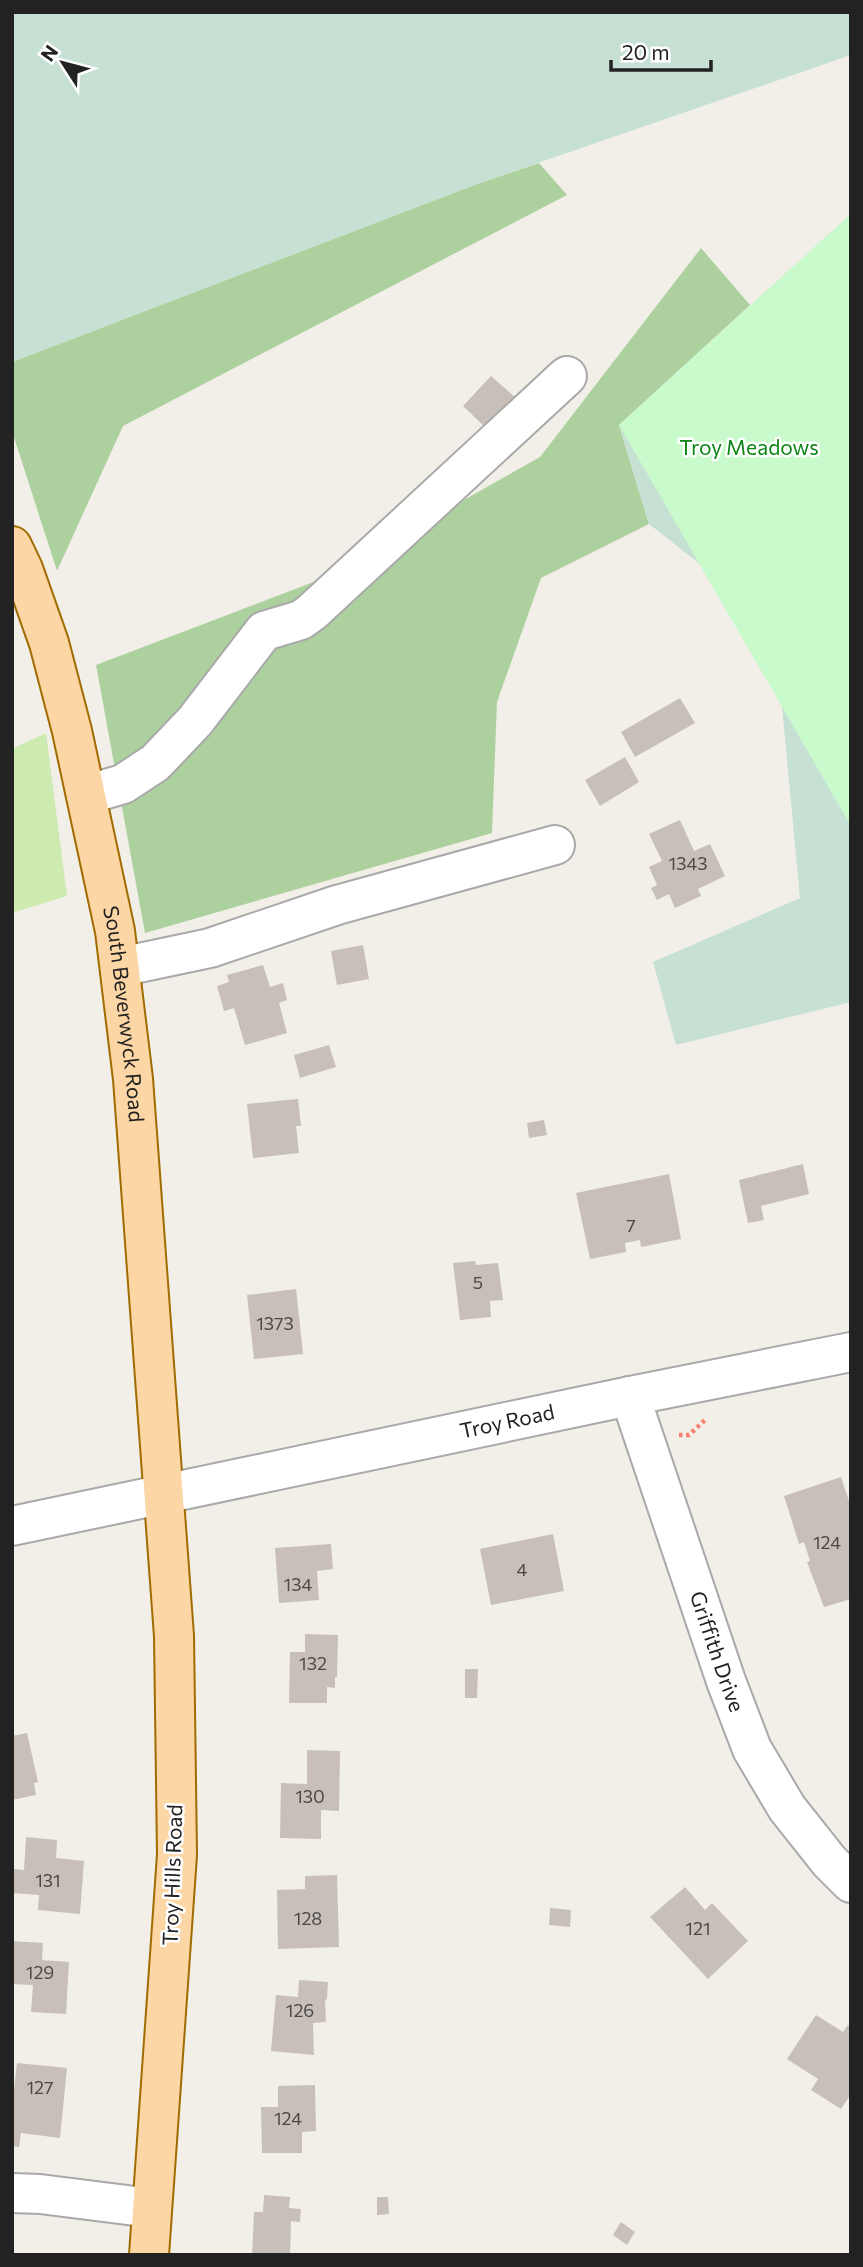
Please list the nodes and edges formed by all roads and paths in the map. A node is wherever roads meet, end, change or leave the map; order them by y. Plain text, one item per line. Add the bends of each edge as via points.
1 (567, 376) dead end
2 (12, 546) edge
3 (86, 795) junction
4 (555, 845) dead end
5 (120, 967) junction
6 (851, 1352) edge
7 (629, 1396) junction
8 (164, 1495) junction
9 (12, 1526) edge
10 (851, 1883) edge
11 (12, 2193) edge
12 (151, 2208) junction
13 (149, 2255) edge

1 - 3 street via 302,620 264,631 195,721 155,762 123,784
2 - 3 main road, South Beverwyck Road via 49,643
3 - 5 main road, South Beverwyck Road
4 - 5 street via 337,905 210,948
5 - 8 main road, South Beverwyck Road via 133,1079
6 - 7 street, Troy Road
7 - 8 street, Troy Road
7 - 10 street, Griffith Drive via 752,1749 787,1808
8 - 9 street, Troy Road
8 - 12 main road, Troy Hills Road via 174,1636 177,1855
11 - 12 street
12 - 13 main road, Troy Hills Road

